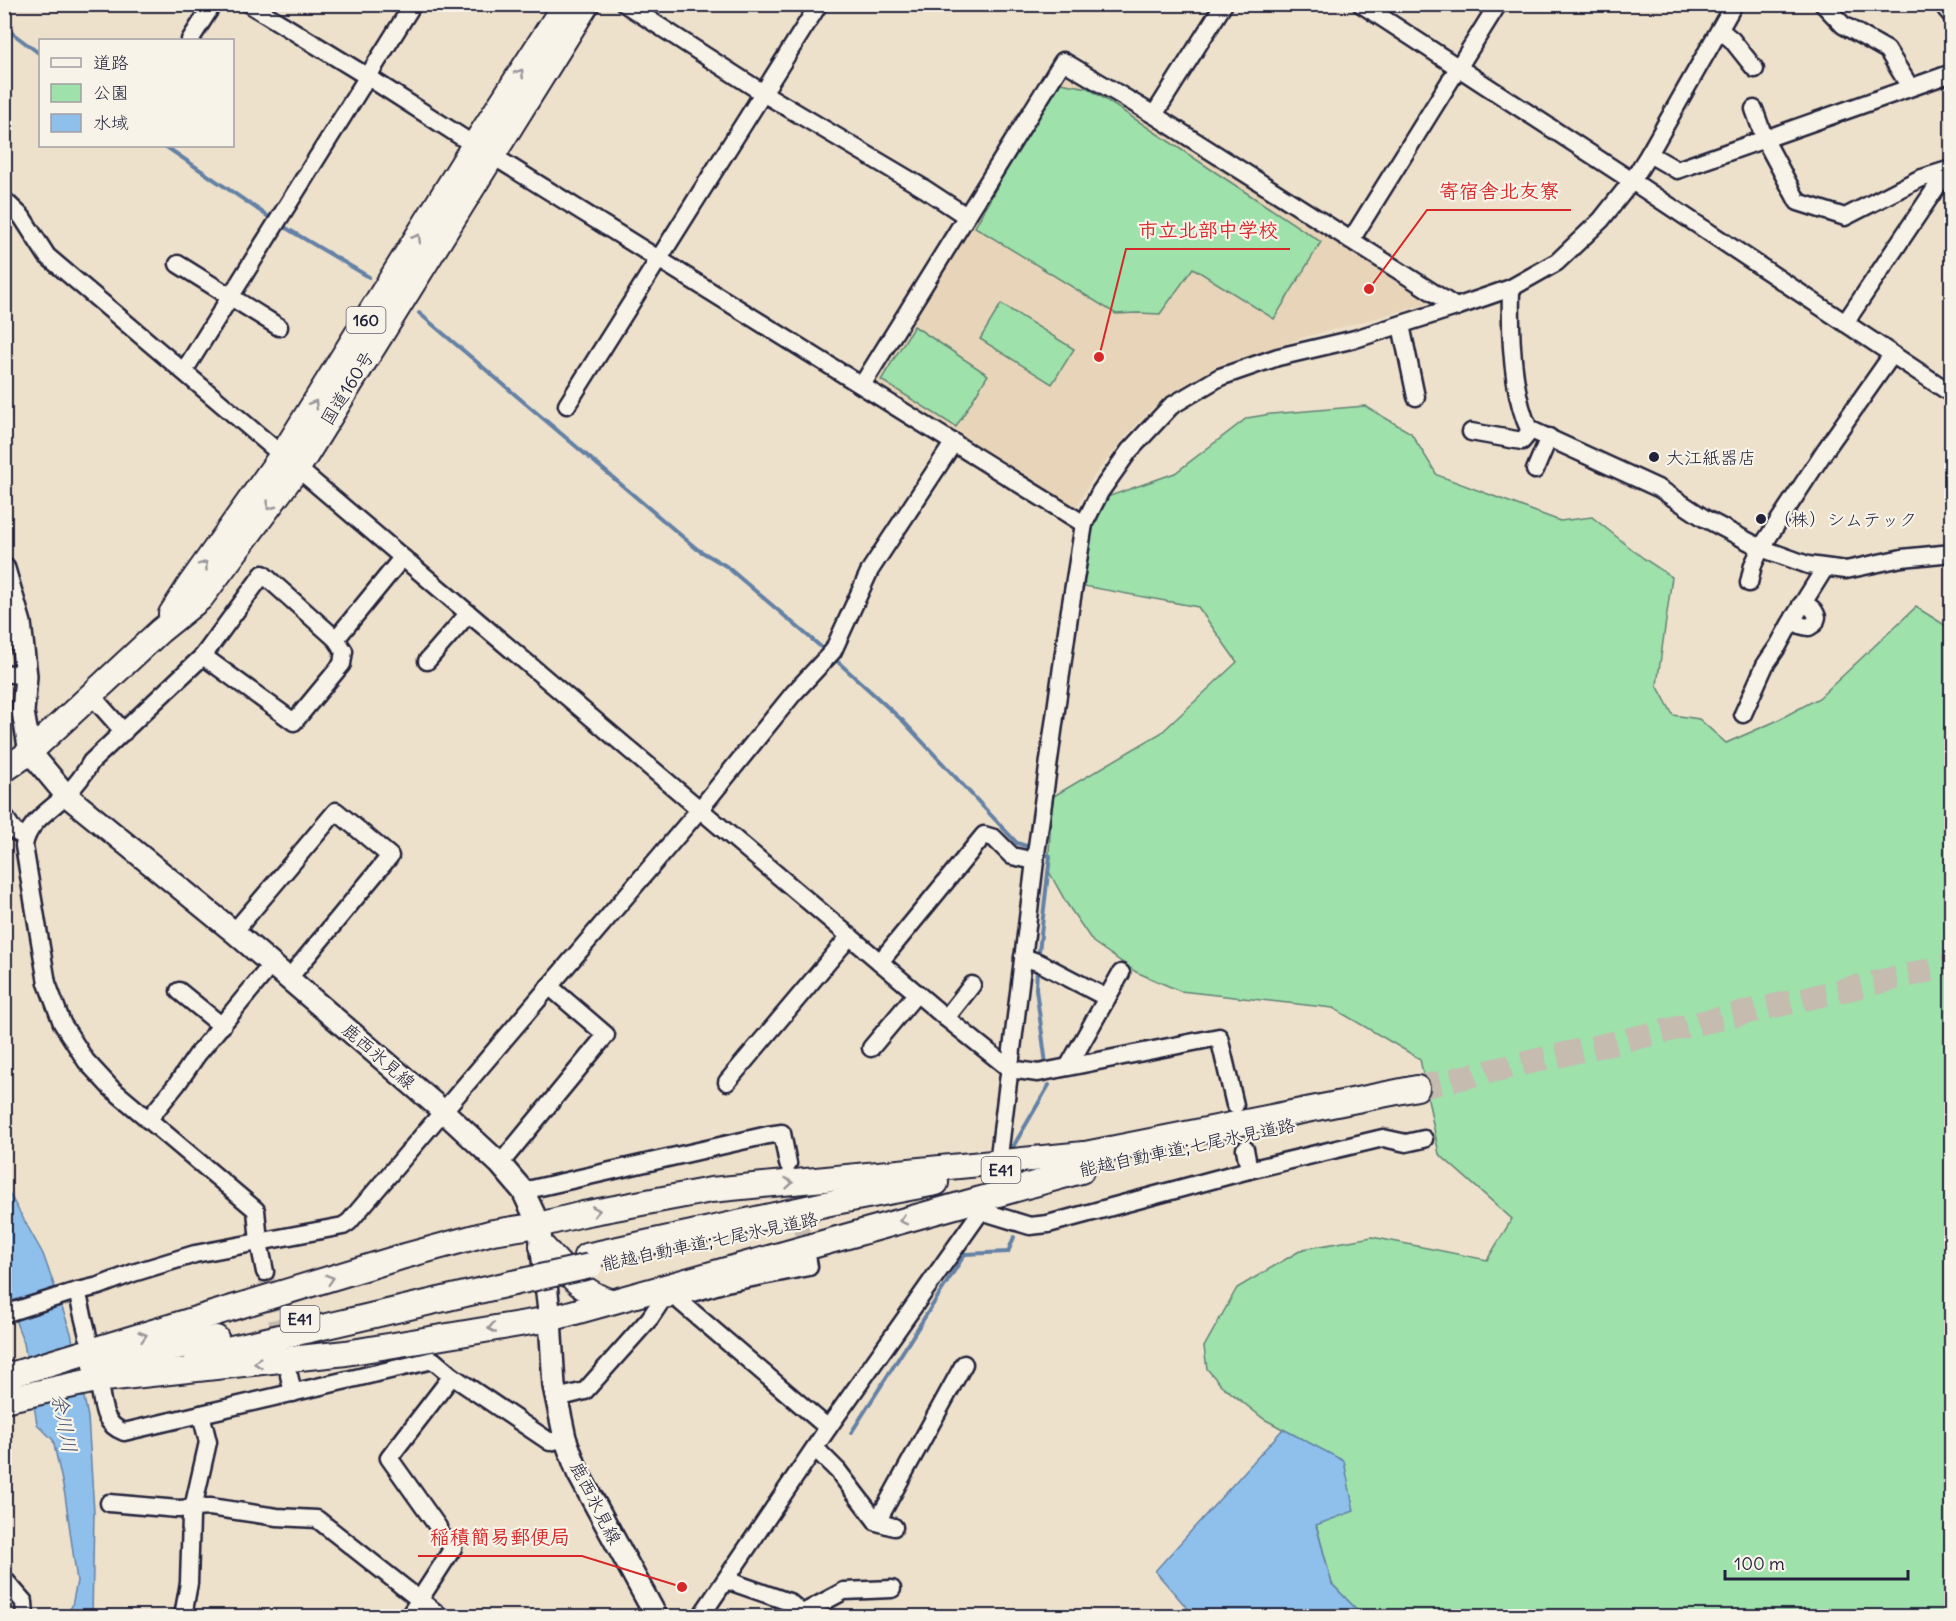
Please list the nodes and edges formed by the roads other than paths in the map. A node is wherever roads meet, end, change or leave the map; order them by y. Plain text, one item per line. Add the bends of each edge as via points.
1 (213, 4) edge
2 (249, 4) edge
3 (413, 4) edge
4 (565, 4) edge
5 (587, 4) edge
6 (625, 4) edge
7 (819, 4) edge
8 (1224, 4) edge
9 (1361, 4) edge
10 (1498, 4) edge
11 (1734, 4) edge
12 (1823, 4) edge
13 (1949, 5) edge
14 (1952, 16) edge
15 (1720, 30) junction
16 (191, 39) edge
17 (1460, 67) junction
18 (1755, 69) dead end
19 (1952, 73) edge
20 (368, 77) junction
21 (1910, 87) junction
22 (763, 93) junction
23 (1754, 110) dead end
24 (1154, 115) junction
25 (1765, 140) junction
26 (483, 150) junction
27 (1649, 154) junction
28 (1950, 170) edge
29 (1632, 181) junction
30 (4, 200) edge
31 (966, 216) junction
32 (1351, 240) junction
33 (659, 259) junction
34 (178, 264) dead end
35 (1511, 288) junction
36 (231, 297) junction
37 (1456, 308) junction
38 (1845, 323) junction
39 (1401, 325) junction
40 (279, 327) dead end
41 (1892, 355) junction
42 (184, 371) junction
43 (862, 385) junction
44 (1952, 394) edge
45 (1416, 397) dead end
46 (567, 405) dead end
47 (1531, 430) junction
48 (1471, 432) dead end
49 (1549, 438) junction
50 (954, 442) junction
51 (290, 462) junction
52 (1535, 470) dead end
53 (1084, 524) junction
54 (1761, 548) junction
55 (1952, 553) edge
56 (402, 558) junction
57 (1825, 568) junction
58 (4, 569) edge
59 (1749, 583) dead end
60 (468, 614) junction
61 (336, 639) junction
62 (203, 656) junction
63 (427, 661) dead end
64 (4, 673) edge
65 (26, 676) junction
66 (92, 696) junction
67 (1743, 714) dead end
68 (124, 732) junction
69 (30, 752) junction
70 (4, 770) edge
71 (66, 795) junction
72 (700, 809) junction
73 (4, 816) edge
74 (25, 837) junction
75 (1035, 861) junction
76 (234, 932) junction
77 (850, 936) junction
78 (1023, 957) junction
79 (880, 962) junction
80 (272, 964) junction
81 (1121, 973) dead end
82 (289, 978) junction
83 (972, 985) dead end
84 (549, 986) junction
85 (179, 991) dead end
86 (917, 993) junction
87 (1107, 998) junction
88 (946, 1018) junction
89 (222, 1026) junction
90 (871, 1048) dead end
91 (1068, 1067) junction
92 (1010, 1069) junction
93 (727, 1082) dead end
94 (1418, 1092) tunnel mouth
95 (1235, 1106) dead end
96 (443, 1111) junction
97 (148, 1120) junction
98 (1424, 1138) dead end
99 (1245, 1149) dead end
100 (999, 1156) tunnel mouth
101 (1083, 1162) junction
102 (500, 1164) junction
103 (788, 1164) tunnel mouth
104 (1249, 1170) junction
105 (523, 1191) junction
106 (541, 1236) junction
107 (259, 1242) junction
108 (807, 1256) dead end
109 (265, 1272) tunnel mouth
110 (74, 1292) junction
111 (676, 1298) junction
112 (610, 1301) junction
113 (5, 1314) edge
114 (550, 1319) junction
115 (92, 1364) junction
116 (964, 1364) dead end
117 (289, 1375) dead end
118 (452, 1376) junction
119 (13, 1386) edge
120 (293, 1394) junction
121 (557, 1398) junction
122 (201, 1414) junction
123 (828, 1428) junction
124 (565, 1438) junction
125 (815, 1448) junction
126 (110, 1503) dead end
127 (192, 1509) junction
128 (877, 1522) junction
129 (894, 1527) dead end
130 (4, 1579) edge
131 (726, 1580) junction
132 (891, 1589) dead end
133 (420, 1601) junction
134 (800, 1616) edge
135 (26, 1617) edge
136 (183, 1617) edge
137 (409, 1617) edge
138 (440, 1617) edge
139 (656, 1617) edge
140 (701, 1617) edge

1 - 16 street
2 - 20 street
3 - 20 street
26 -> 4 highway, 国道160号 / 160
5 - 26 highway, 国道160号 / 160
6 - 22 street
7 - 22 street
8 - 24 street
9 - 17 street
10 - 17 street
11 - 15 street
12 - 21 street via 1843,25 1887,50
13 - 14 street via 1946,9
15 - 18 street
15 - 27 street
17 - 29 street
17 - 32 street
19 - 21 street
20 - 26 street
20 - 36 street
21 - 25 street
22 - 31 street
22 - 33 street
23 - 25 street
24 - 31 street via 1063,61
24 - 32 street
25 - 27 street via 1677,170
25 - 28 street via 1798,202 1845,217 1919,179
26 - 33 street
26 - 51 highway, 国道160号 / 160
27 - 29 street
28 - 38 street
29 - 35 street via 1578,244 1557,262
29 - 38 street
30 - 42 street via 22,217 47,256
31 - 43 street
32 - 37 street
33 - 43 street
33 - 46 street
34 - 36 street
35 - 37 street
35 - 47 street via 1518,400
36 - 40 street
36 - 42 street
37 - 39 street
38 - 41 street
39 - 45 street
39 - 53 street via 1278,357 1220,377 1171,406 1129,451 1100,492
41 - 44 street
41 - 54 street
42 - 51 street
43 - 50 street
47 - 48 street via 1522,441
47 - 49 street
49 - 52 street
49 - 54 street via 1660,489
50 - 53 street
50 - 72 street via 870,570 833,651
51 - 56 street
51 - 66 highway, 国道160号 / 160 via 189,586 160,631
53 - 75 street
54 - 57 street
54 - 59 street
55 - 57 street via 1846,570
56 - 60 street
56 - 61 street
57 - 67 street via 1765,665
58 - 65 main road via 20,623
60 - 63 street
60 - 72 street
61 - 62 street via 263,574
61 - 62 street via 344,651 342,664 294,722
62 - 68 street
64 - 65 street
65 - 69 main road via 23,712
66 - 68 street
66 - 69 highway, 国道160号 / 160
68 - 71 street via 91,762
69 - 70 highway, 国道160号 / 160
69 - 71 main road, 鹿西氷見線
71 - 74 street
71 - 76 main road, 鹿西氷見線
72 - 77 street
72 - 84 street
73 - 74 street via 14,831
74 - 97 street via 47,983 62,1023 86,1061
75 - 78 street
75 - 79 street via 1012,856 994,838 984,835
76 - 80 main road, 鹿西氷見線
76 - 82 street via 336,811 390,856
77 - 79 street
77 - 93 street
78 - 87 street
78 - 92 street
79 - 86 street
80 - 82 main road, 鹿西氷見線
80 - 89 street
81 - 87 street
82 - 96 main road, 鹿西氷見線
83 - 88 street
84 - 96 street
84 - 102 street via 606,1035
85 - 89 street
86 - 88 street
86 - 90 street
87 - 91 street
88 - 92 street
89 - 97 street
91 - 92 street via 1038,1073
91 - 95 street via 1219,1037
92 - 100 street
94 - 101 highway, 能越自動車道;七尾氷見道路 / E41
96 - 102 main road, 鹿西氷見線
96 - 107 street via 349,1222
97 - 107 street via 255,1210
98 - 104 street via 1406,1143 1383,1138
99 - 104 street
106 -> 101 highway via 582,1214 711,1190
101 -> 112 highway
101 - 115 highway, 能越自動車道;七尾氷見道路 / E41 via 830,1203 512,1278
102 - 105 main road, 鹿西氷見線
103 - 105 street via 782,1133
104 - 123 street via 1048,1224 1030,1226 982,1207
105 - 106 main road, 鹿西氷見線
106 - 112 highway via 586,1290
106 - 114 main road, 鹿西氷見線
115 -> 106 highway via 402,1257 493,1232
107 - 109 street
107 - 110 street via 195,1254
108 - 111 street via 809,1267 726,1283
110 - 113 street
110 - 115 street
111 - 121 street via 662,1300 585,1391
111 - 123 street
112 - 114 highway
114 -> 115 highway via 346,1353
114 - 121 main road, 鹿西氷見線
115 - 119 highway, 能越自動車道;七尾氷見道路 / E41
115 - 122 street via 107,1420 114,1428 124,1432
116 - 128 street
117 - 120 street
118 - 120 street via 433,1360
118 - 124 street via 550,1442
118 - 133 street via 389,1458 453,1548
120 - 122 street
121 - 124 main road, 鹿西氷見線
122 - 127 street via 208,1442
123 - 125 street
124 - 139 main road, 鹿西氷見線 via 578,1473
125 - 128 street via 838,1470
125 - 131 street
126 - 127 street
127 - 133 street via 210,1507 317,1519
127 - 136 street via 189,1583
128 - 129 street
130 - 135 street via 24,1602
131 - 134 street via 789,1602
131 - 140 street
132 - 134 street via 844,1591
133 - 137 street
133 - 138 street

